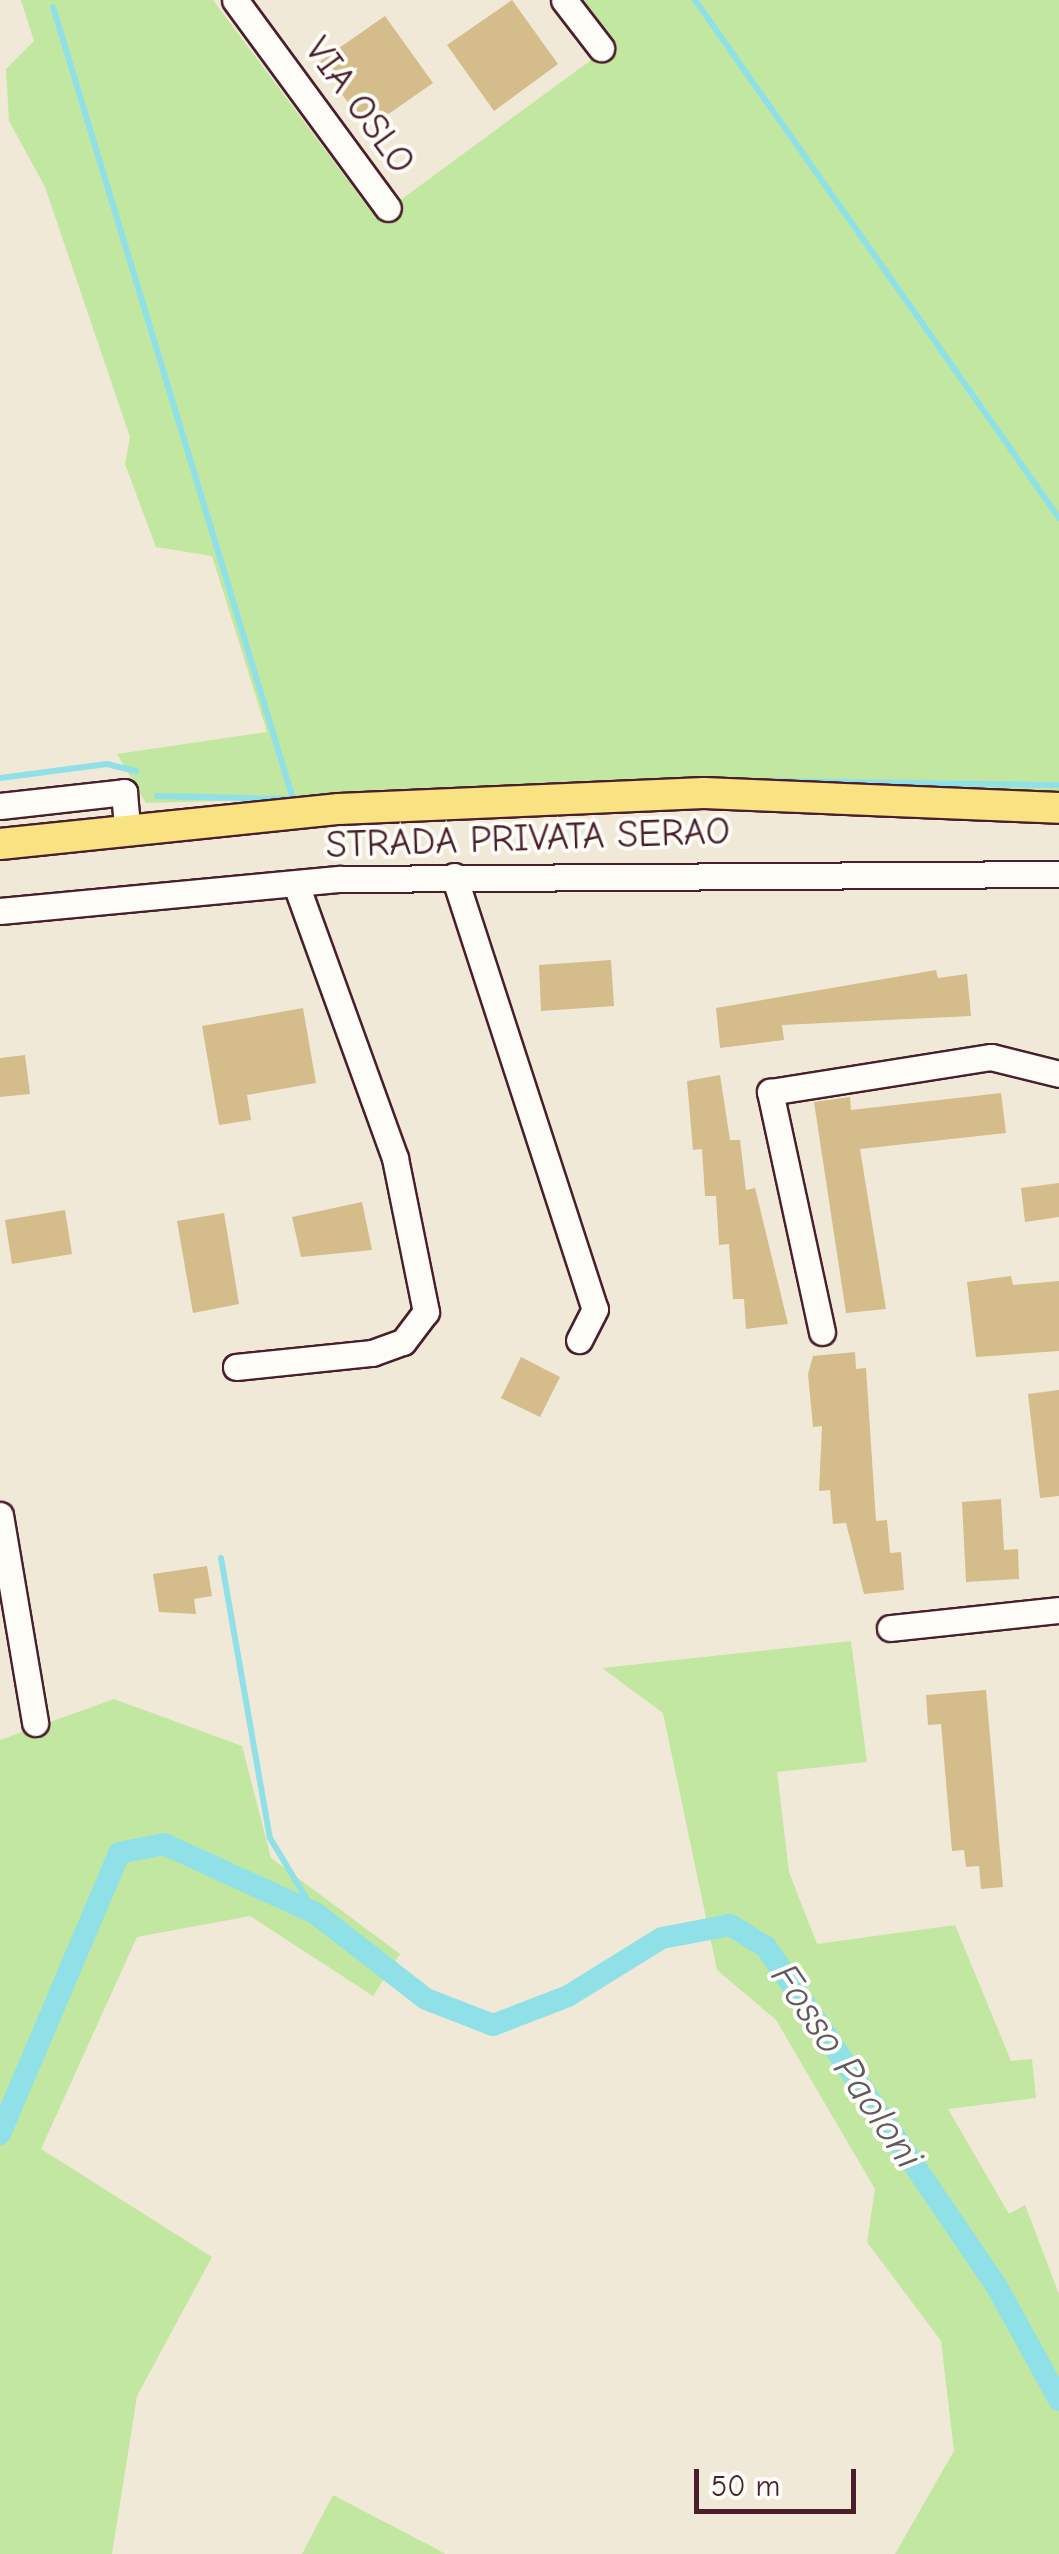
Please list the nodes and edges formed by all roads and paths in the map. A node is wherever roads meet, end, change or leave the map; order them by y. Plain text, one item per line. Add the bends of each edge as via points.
1 (235, 0) edge
2 (564, 0) edge
3 (601, 48) dead end
4 (388, 208) dead end
5 (484, 804) junction
6 (0, 806) edge
7 (1059, 808) edge
8 (1059, 827) edge
9 (126, 830) junction
10 (0, 844) edge
11 (1059, 874) edge
12 (454, 876) junction
13 (296, 884) junction
14 (0, 912) edge
15 (1059, 1074) edge
16 (822, 1332) dead end
17 (579, 1340) dead end
18 (236, 1367) dead end
19 (0, 1515) edge
20 (1059, 1610) edge
21 (890, 1628) dead end
22 (35, 1723) dead end

1 - 4 street, VIA OSLO
2 - 3 street
5 - 7 main road via 704,793
5 - 8 main road
5 - 9 main road
6 - 9 street via 124,792
9 - 10 main road
11 - 12 street, STRADA PRIVATA SERAO
12 - 13 street, STRADA PRIVATA SERAO
12 - 17 street via 595,1309
13 - 14 street, STRADA PRIVATA SERAO
13 - 18 street via 396,1158 426,1312 403,1342 372,1353
15 - 16 street via 992,1057 770,1092
19 - 22 street
20 - 21 street

